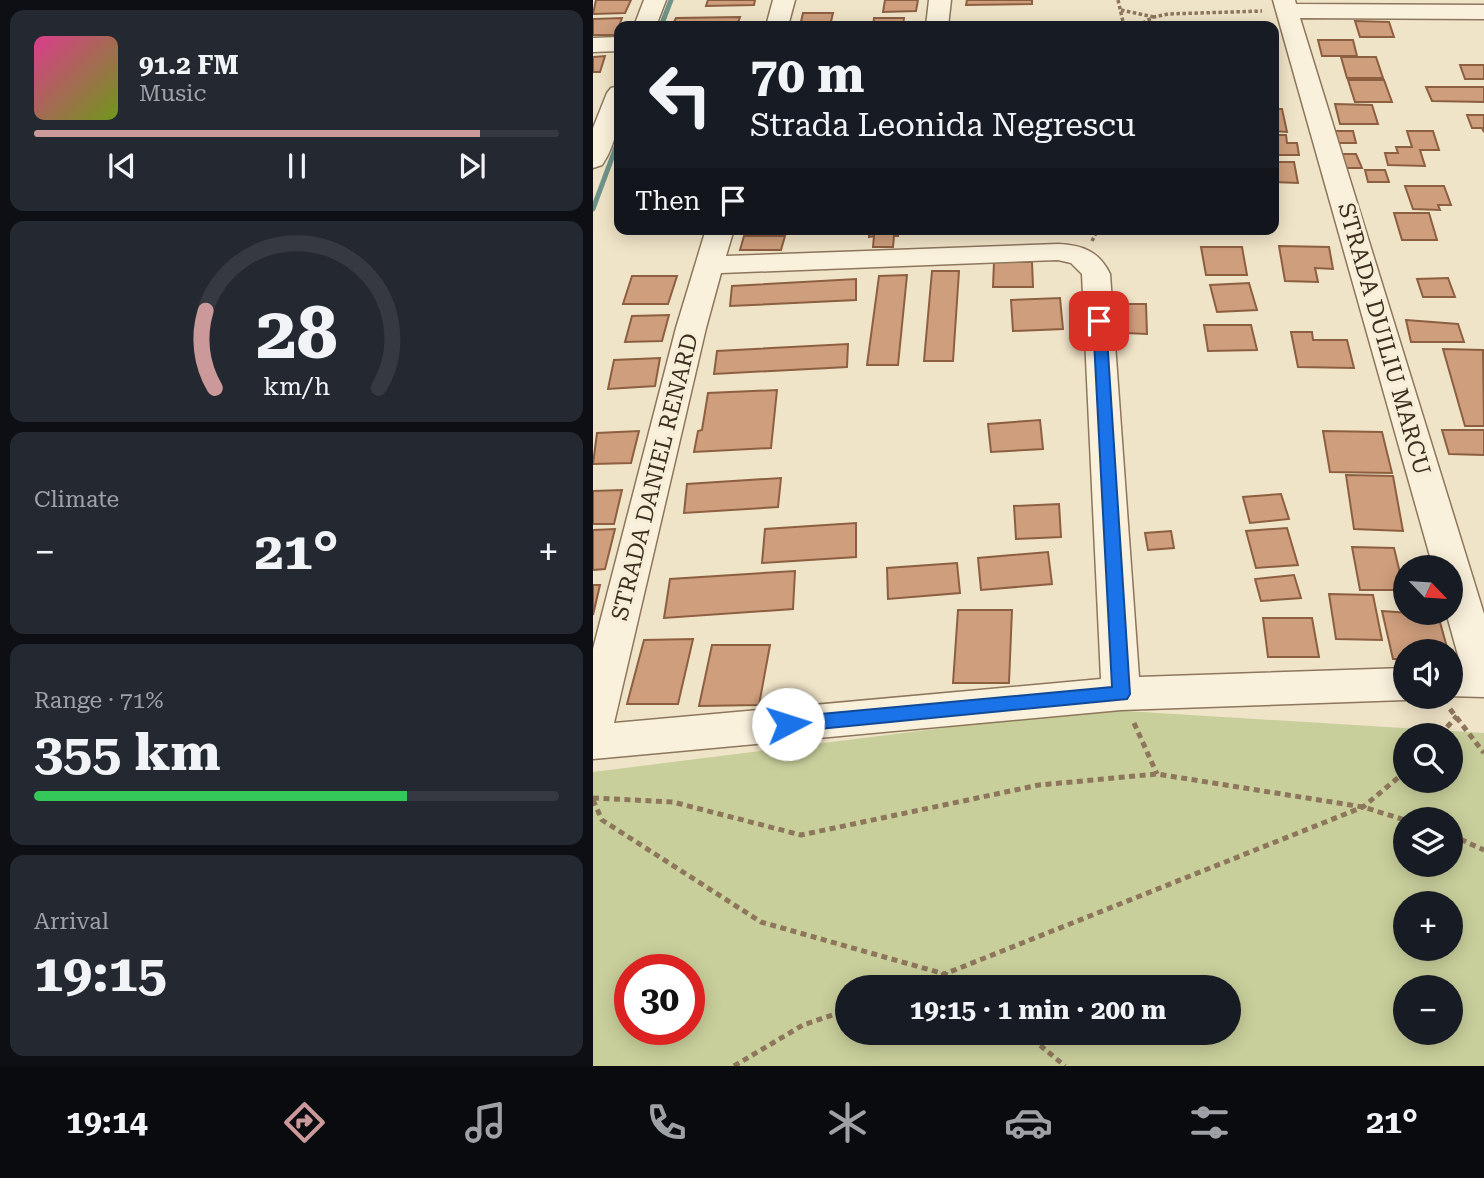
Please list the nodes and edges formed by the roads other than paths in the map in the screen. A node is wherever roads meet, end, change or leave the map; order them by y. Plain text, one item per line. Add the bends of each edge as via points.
1 (655, 0) edge
2 (784, 0) edge
3 (940, 0) edge
4 (1286, 5) edge
5 (1484, 12) edge
6 (647, 21) edge
7 (778, 21) edge
8 (938, 21) edge
9 (614, 44) edge
10 (593, 45) edge
11 (614, 106) edge
12 (593, 160) edge
13 (718, 235) edge
14 (913, 244) edge
15 (710, 265) junction
16 (1484, 680) edge
17 (1393, 684) edge
18 (1463, 688) edge
19 (1121, 694) junction
20 (593, 726) edge
21 (593, 742) edge

1 - 6 street
2 - 7 street
3 - 8 street
4 - 5 street
4 - 16 street, STRADA DUILIU MARCU
9 - 10 street
11 - 12 street
13 - 15 street, STRADA DANIEL RENARD
14 - 15 street
14 - 19 street via 1072,253 1092,264
15 - 20 street, STRADA DANIEL RENARD
16 - 18 street
17 - 19 street
19 - 21 street

